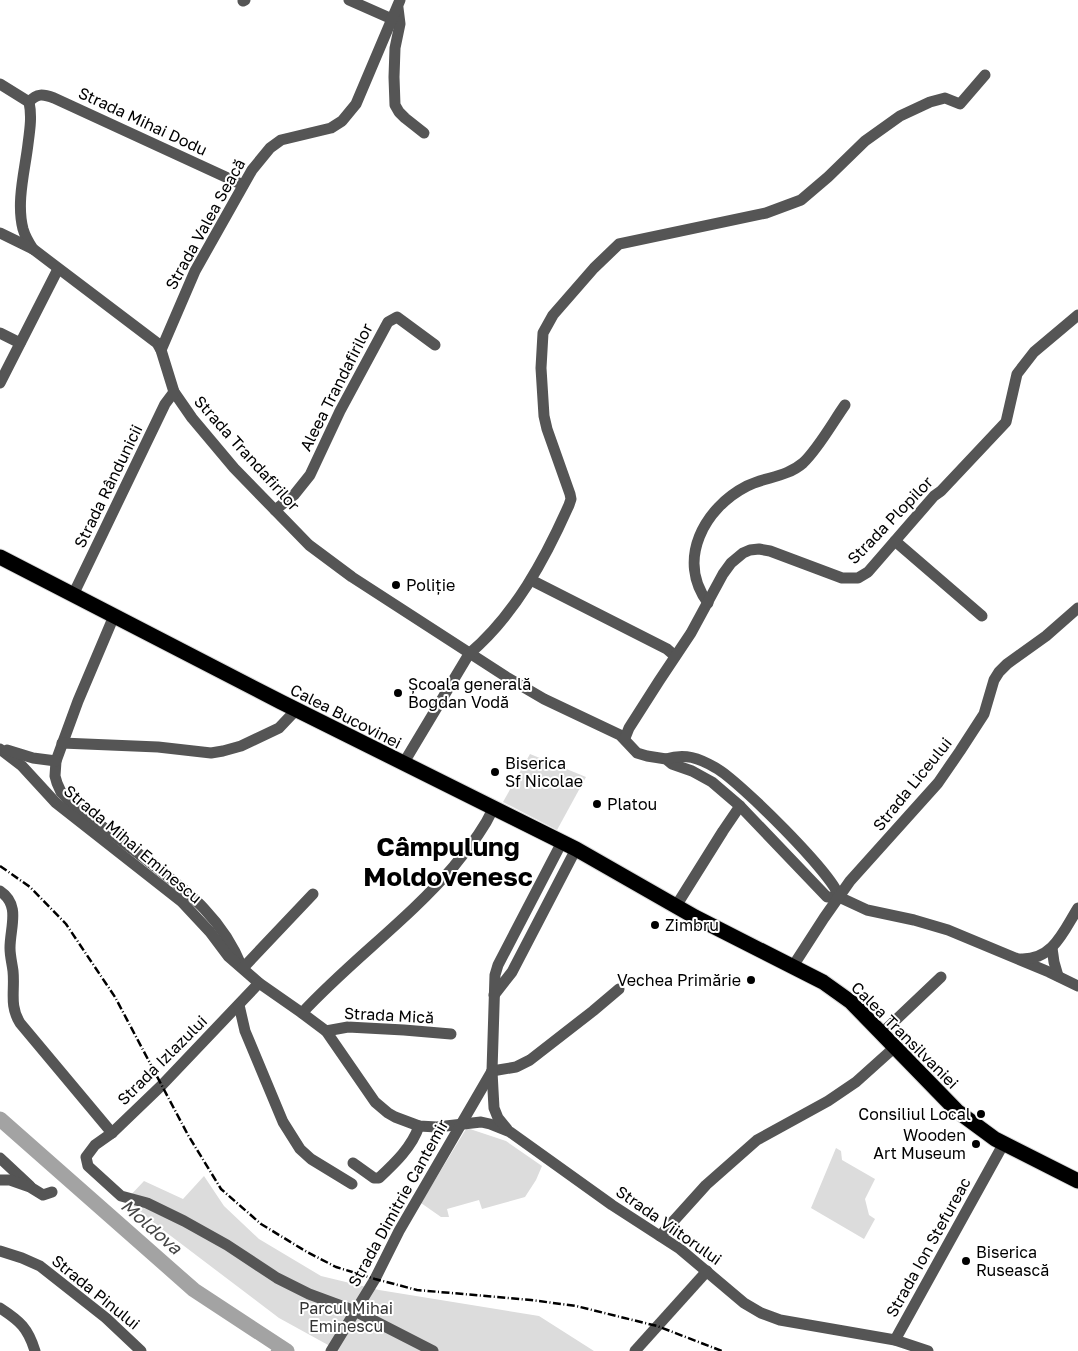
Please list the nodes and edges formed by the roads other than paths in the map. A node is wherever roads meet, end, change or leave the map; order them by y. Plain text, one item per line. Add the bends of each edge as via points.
1 (349, 0) edge
2 (399, 3) edge
3 (392, 19) junction
4 (985, 75) dead end
5 (0, 84) edge
6 (29, 102) junction
7 (424, 133) dead end
8 (243, 185) junction
9 (0, 233) edge
10 (33, 250) junction
11 (58, 269) junction
12 (1078, 315) edge
13 (0, 333) edge
14 (20, 343) junction
15 (435, 346) dead end
16 (161, 350) junction
17 (0, 383) edge
18 (174, 392) junction
19 (845, 405) dead end
20 (275, 510) junction
21 (895, 541) junction
22 (0, 557) edge
23 (531, 580) junction
24 (73, 595) junction
25 (708, 603) junction
26 (1078, 608) edge
27 (114, 616) junction
28 (982, 616) dead end
29 (469, 654) junction
30 (675, 656) junction
31 (296, 710) junction
32 (625, 738) junction
33 (62, 743) junction
34 (0, 748) edge
35 (666, 760) junction
36 (56, 761) junction
37 (403, 764) junction
38 (740, 806) junction
39 (493, 809) junction
40 (562, 842) junction
41 (576, 849) junction
42 (0, 891) edge
43 (313, 894) dead end
44 (838, 898) junction
45 (676, 906) junction
46 (1078, 908) edge
47 (1052, 948) junction
48 (1019, 959) junction
49 (793, 966) junction
50 (243, 968) junction
51 (1058, 976) junction
52 (941, 977) dead end
53 (259, 983) junction
54 (1078, 986) edge
55 (619, 989) dead end
56 (494, 995) junction
57 (239, 1005) junction
58 (302, 1012) junction
59 (326, 1031) junction
60 (882, 1033) junction
61 (452, 1034) dead end
62 (895, 1047) junction
63 (492, 1071) junction
64 (462, 1124) junction
65 (419, 1126) junction
66 (510, 1132) junction
67 (112, 1133) junction
68 (1004, 1143) junction
69 (0, 1158) edge
70 (352, 1163) dead end
71 (0, 1180) edge
72 (1078, 1181) edge
73 (352, 1184) dead end
74 (30, 1186) junction
75 (52, 1192) dead end
76 (660, 1236) junction
77 (0, 1251) edge
78 (707, 1271) junction
79 (0, 1308) edge
80 (355, 1311) junction
81 (895, 1340) junction
82 (35, 1351) edge
83 (141, 1351) edge
84 (331, 1351) edge
85 (433, 1351) edge
86 (635, 1351) edge
87 (928, 1351) edge

1 - 3 street
2 - 3 street, Strada Valea Seacă
2 - 7 street via 395,105
3 - 8 street, Strada Valea Seacă via 356,104 342,121 331,128 281,140 261,157
4 - 23 street via 960,104 945,98 930,102 884,127 800,200 766,213 619,244 594,268 553,315 543,333 541,368 546,429 571,499
5 - 6 street
6 - 8 street, Strada Mihai Dodu via 38,95 54,98
6 - 10 street, Strada Trandafirilor via 30,128 21,218
8 - 16 street, Strada Valea Seacă via 195,271
9 - 10 street
10 - 11 street, Strada Trandafirilor
11 - 14 street
11 - 16 street, Strada Trandafirilor via 157,343
12 - 21 street, Strada Plopilor via 1034,352 1016,374 1006,422
13 - 14 street
14 - 17 street
15 - 20 street, Aleea Trandafirilor via 397,316 388,322 310,475 294,495
16 - 18 street, Strada Trandafirilor
18 - 20 street, Strada Trandafirilor via 200,429
18 - 24 street, Strada Rândunicii via 165,404
19 - 25 street via 803,463 787,473 739,491 723,502 709,519 697,540 693,560
20 - 29 street, Strada Trandafirilor via 330,562
21 - 25 street, Strada Plopilor via 868,572 851,579 770,551 750,550 731,563
21 - 28 street
22 - 24 highway, Calea Bucovinei
23 - 29 street via 511,609
23 - 30 street
24 - 27 highway, Calea Bucovinei
25 - 30 street, Strada Plopilor
26 - 44 street, Strada Liceului via 999,672 979,723 938,783 850,880
27 - 31 highway, Calea Bucovinei
27 - 33 street
29 - 32 street, Strada Trandafirilor via 544,699
29 - 37 street
30 - 32 street, Strada Plopilor
31 - 33 street via 279,728 224,751
31 - 37 highway, Calea Bucovinei
32 - 35 street, Strada Trandafirilor via 637,752
33 - 36 street
34 - 36 street, Strada Mihai Eminescu
34 - 50 street, Strada Mihai Eminescu via 22,766 56,803 182,902 228,956
35 - 38 street via 703,776
35 - 44 street via 679,755 705,762 742,788 805,853 834,887
36 - 50 street, Strada Mihai Eminescu via 55,776 66,798 189,892 218,925 235,949
37 - 39 highway, Calea Bucovinei
38 - 44 street via 823,894
38 - 45 street
39 - 40 highway, Calea Bucovinei
39 - 58 street via 482,832 431,892
40 - 41 highway, Calea Bucovinei
40 - 56 street, Strada Dimitrie Cantemir via 498,965
41 - 45 highway, Calea Bucovinei
41 - 56 street via 512,972
42 - 67 street via 12,906 14,918 10,948 14,1012
43 - 50 street
44 - 48 street via 867,910 948,930
44 - 49 street, Strada Liceului
45 - 49 highway, Calea Transilvaniei
46 - 47 street
47 - 48 street via 1041,956
47 - 51 street
48 - 51 street
49 - 60 highway, Calea Transilvaniei via 841,994
50 - 53 street, Strada Mihai Eminescu
51 - 54 street
52 - 60 street
53 - 57 street, Strada Izlazului
53 - 58 street, Strada Mihai Eminescu
55 - 63 street via 530,1060 516,1067
56 - 63 street, Strada Dimitrie Cantemir
57 - 67 street, Strada Izlazului
57 - 73 street via 245,1031 283,1122 300,1149
58 - 59 street, Strada Mihai Eminescu
59 - 61 street, Strada Mică via 348,1027
59 - 65 street, Strada Mihai Eminescu via 375,1102 395,1117
60 - 62 highway, Calea Transilvaniei
62 - 68 highway, Calea Transilvaniei via 956,1111
62 - 76 street via 849,1087 757,1140 706,1185
63 - 64 street, Strada Dimitrie Cantemir
63 - 66 street, Strada Dimitrie Cantemir via 494,1108
64 - 65 street, Strada Mihai Eminescu
64 - 66 street, Strada Viitorului via 481,1122
64 - 80 street, Strada Dimitrie Cantemir
65 - 70 street via 405,1151 380,1178 374,1178
66 - 76 street, Strada Viitorului
67 - 80 street, Strada Izlazului via 95,1145 86,1158 88,1166 121,1196 147,1203 184,1221 277,1278
68 - 72 highway, Calea Transilvaniei
68 - 81 street, Strada Ion Stefureac
69 - 74 street
71 - 74 street
74 - 75 street via 43,1195
76 - 78 street, Strada Viitorului
77 - 83 street, Strada Pinului via 40,1266 106,1318
78 - 81 street, Strada Viitorului via 744,1303 780,1320
78 - 86 street
79 - 82 street via 29,1332
80 - 84 street, Strada Dimitrie Cantemir
80 - 85 street
81 - 87 street, Strada Viitorului

